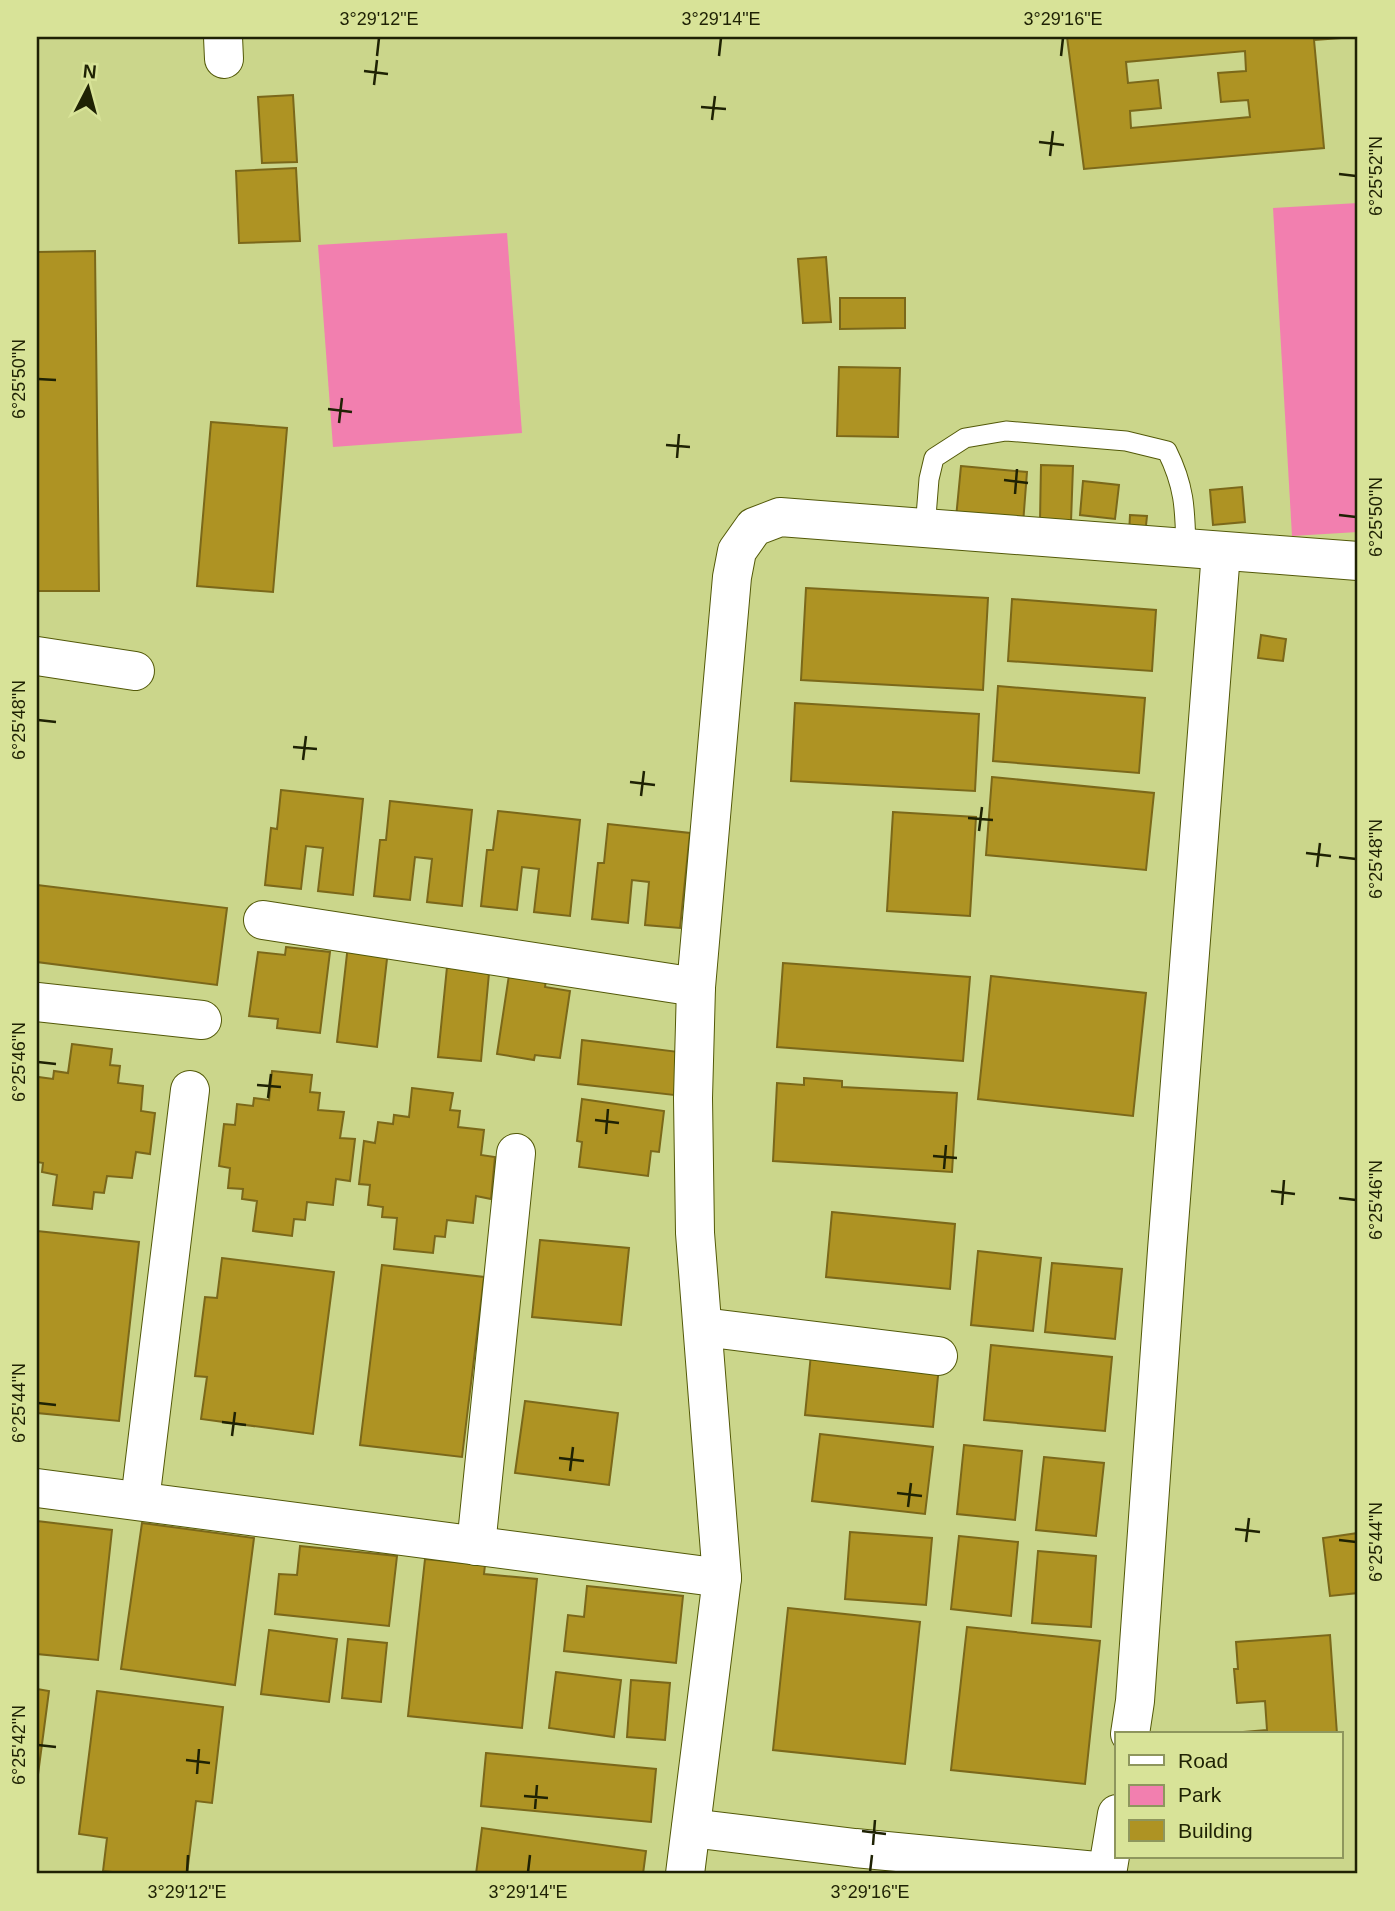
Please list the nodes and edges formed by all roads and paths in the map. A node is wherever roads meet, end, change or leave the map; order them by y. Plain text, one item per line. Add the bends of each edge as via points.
1 (925, 529) junction
2 (1203, 551) junction
3 (1358, 561) edge
4 (37, 656) edge
5 (135, 671) dead end
6 (263, 920) dead end
7 (696, 987) junction
8 (37, 1002) edge
9 (202, 1020) dead end
10 (190, 1090) dead end
11 (516, 1153) dead end
12 (703, 1327) junction
13 (938, 1356) dead end
14 (37, 1488) edge
15 (140, 1501) junction
16 (476, 1546) junction
17 (722, 1578) junction
18 (1130, 1732) edge
19 (1115, 1826) edge
20 (691, 1828) junction
21 (854, 1861) edge
22 (1107, 1873) edge
23 (685, 1874) edge

1 - 2 street
1 - 2 lane via 934,458 965,438 1006,431 1126,441 1167,451 1179,474
1 - 7 street via 780,517 754,527 737,551
2 - 3 street
2 - 18 street via 1167,1250
4 - 5 street
6 - 7 street
7 - 12 street via 692,1098
8 - 9 street
10 - 15 street
11 - 16 street
12 - 13 street
12 - 17 street
14 - 15 street
15 - 16 street
16 - 17 street
17 - 20 street
19 - 22 street
20 - 21 street
20 - 23 street
21 - 22 street

